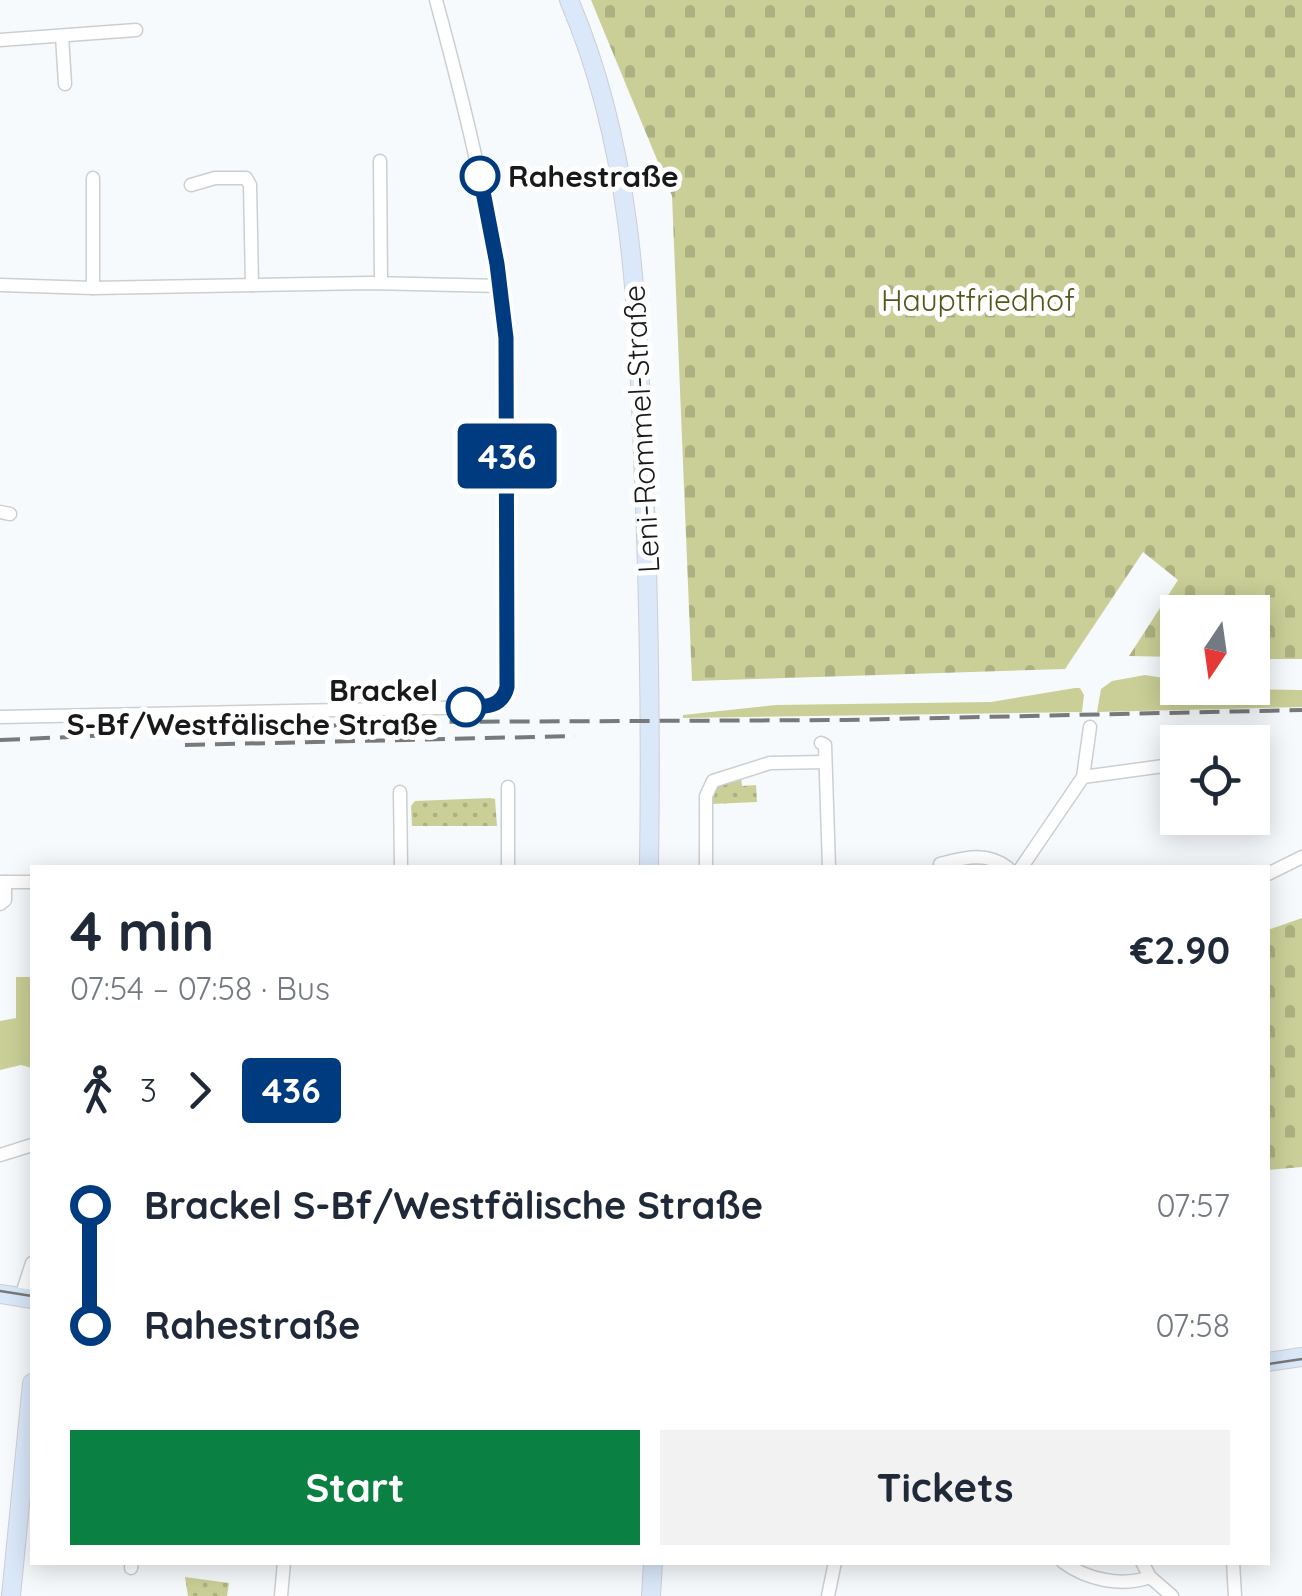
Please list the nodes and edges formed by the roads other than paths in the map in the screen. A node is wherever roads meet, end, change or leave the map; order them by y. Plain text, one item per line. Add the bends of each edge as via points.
1 (436, 0) edge
2 (569, 0) edge
3 (136, 30) dead end
4 (62, 36) junction
5 (0, 40) edge
6 (66, 84) dead end
7 (380, 162) dead end
8 (94, 178) dead end
9 (191, 184) dead end
10 (381, 283) junction
11 (0, 285) edge
12 (252, 285) junction
13 (500, 286) junction
14 (94, 288) junction
15 (0, 717) edge
16 (1090, 727) dead end
17 (822, 743) dead end
18 (825, 762) junction
19 (1160, 766) edge
20 (1083, 777) junction
21 (508, 787) dead end
22 (400, 792) dead end
23 (1302, 857) edge
24 (940, 864) dead end
25 (401, 865) edge
26 (508, 865) edge
27 (649, 865) edge
28 (706, 865) edge
29 (829, 865) edge
30 (1004, 865) edge
31 (1024, 865) edge
32 (1270, 873) edge
33 (2, 882) edge
34 (30, 882) edge
35 (0, 904) edge
36 (30, 1145) edge
37 (0, 1155) edge
38 (0, 1294) edge
39 (27, 1298) edge
40 (1302, 1357) edge
41 (1270, 1362) edge
42 (30, 1423) edge
43 (26, 1503) edge
44 (284, 1565) edge
45 (653, 1565) edge
46 (834, 1565) edge
47 (1068, 1565) edge
48 (1144, 1565) edge
49 (1233, 1565) edge
50 (1150, 1577) junction
51 (11, 1596) edge
52 (281, 1596) edge
53 (652, 1596) edge
54 (828, 1596) edge
55 (1172, 1596) edge
56 (1235, 1596) edge

1 - 13 street
2 - 27 main road, Leni-Rommel-Straße via 604,94 630,229 650,626
3 - 4 street
4 - 5 street
4 - 6 street
7 - 10 street
8 - 14 street
9 - 12 street via 246,178
10 - 12 street
10 - 13 street
11 - 14 street
12 - 14 street
13 - 15 street via 506,338 502,700 487,707
16 - 20 street
17 - 18 street
18 - 28 street via 770,763 713,781 706,796
18 - 29 street
19 - 20 street
20 - 31 street
21 - 26 street
22 - 25 street
23 - 32 street
24 - 30 street via 984,857
33 - 34 street
33 - 35 street
36 - 37 street
38 - 39 main road
40 - 41 main road
42 - 43 main road
43 - 51 main road
44 - 52 street
45 - 53 main road
46 - 54 street
47 - 50 street via 1128,1584
48 - 50 street
49 - 56 street
50 - 55 street

